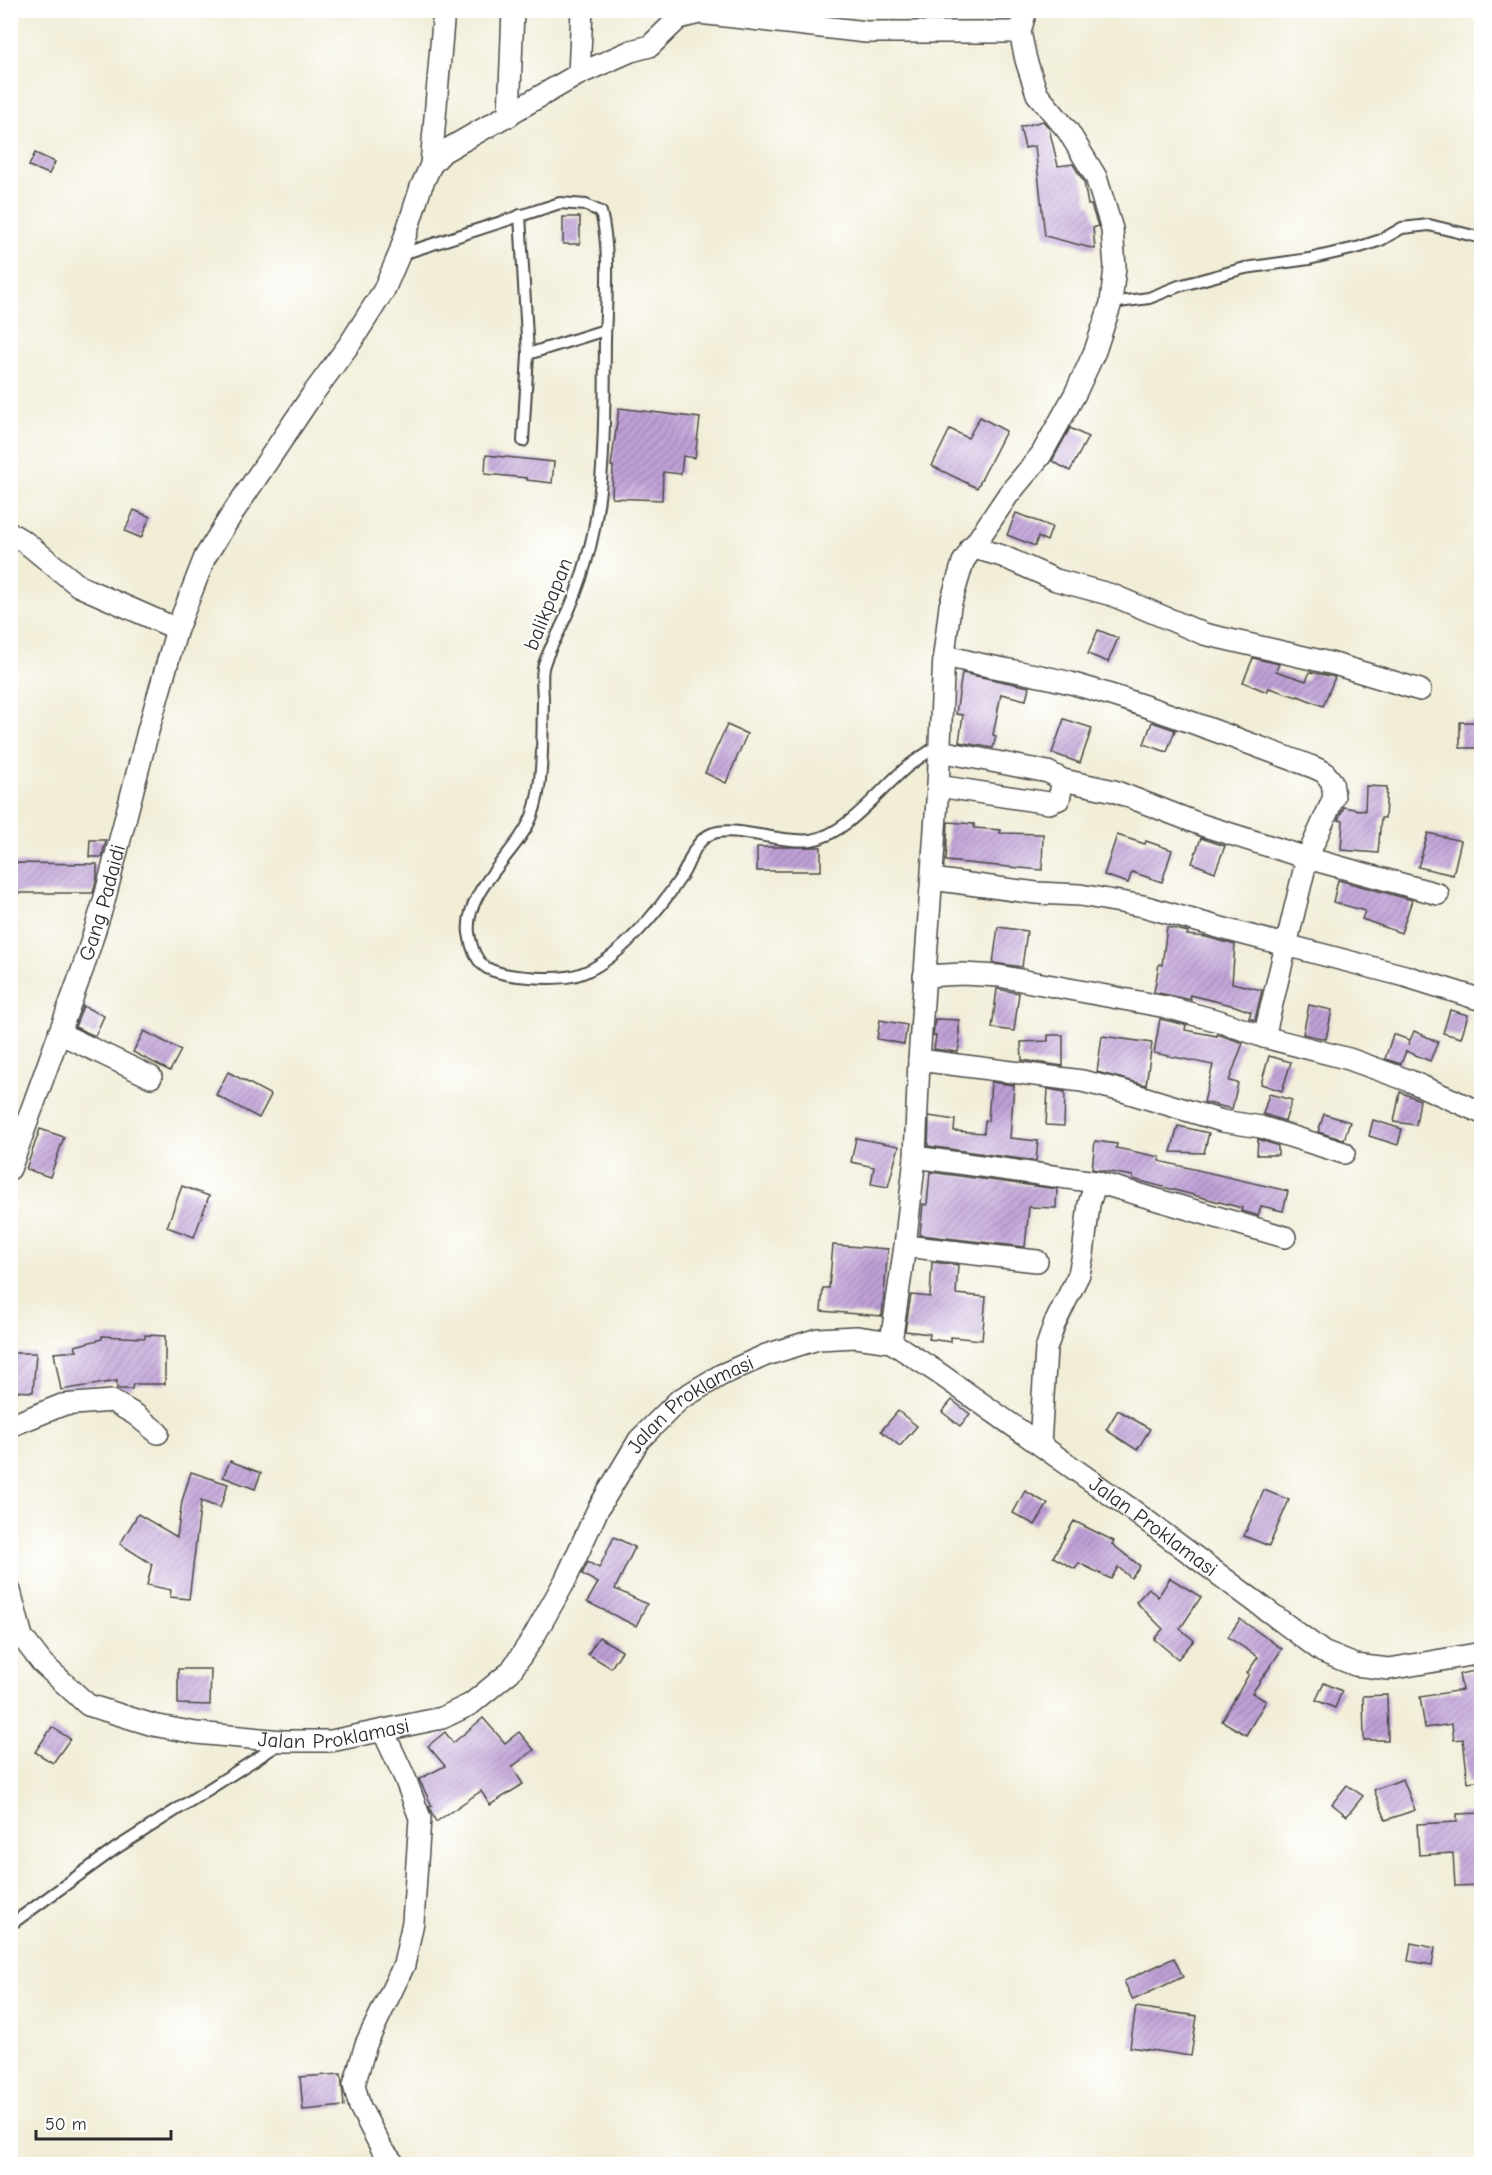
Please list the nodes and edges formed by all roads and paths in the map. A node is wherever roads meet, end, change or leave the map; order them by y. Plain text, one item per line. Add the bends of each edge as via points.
1 (444, 10) edge
2 (513, 10) edge
3 (582, 10) edge
4 (1026, 10) edge
5 (1020, 32) junction
6 (579, 74) junction
7 (509, 116) junction
8 (431, 165) junction
9 (520, 215) junction
10 (1482, 238) edge
11 (399, 255) junction
12 (1111, 303) junction
13 (605, 330) junction
14 (528, 354) junction
15 (523, 441) dead end
16 (10, 533) edge
17 (971, 548) junction
18 (177, 629) junction
19 (944, 655) junction
20 (1420, 690) dead end
21 (940, 748) junction
22 (1063, 780) junction
23 (938, 786) junction
24 (1307, 858) junction
25 (932, 879) junction
26 (1438, 894) dead end
27 (1288, 945) junction
28 (924, 976) junction
29 (1482, 1000) edge
30 (59, 1034) junction
31 (1264, 1037) junction
32 (919, 1060) junction
33 (151, 1077) dead end
34 (1482, 1113) edge
35 (1344, 1153) dead end
36 (915, 1157) junction
37 (10, 1169) edge
38 (1096, 1182) junction
39 (1285, 1237) dead end
40 (905, 1246) junction
41 (1037, 1261) dead end
42 (891, 1342) junction
43 (10, 1426) edge
44 (158, 1433) dead end
45 (1040, 1444) junction
46 (10, 1591) edge
47 (1482, 1653) edge
48 (383, 1731) junction
49 (284, 1741) junction
50 (10, 1925) edge
51 (394, 2164) edge

1 - 8 street
2 - 7 street
3 - 6 street
4 - 5 street
5 - 6 street via 866,32 699,13 678,18 650,46
5 - 12 street via 1037,94 1068,131 1096,177 1112,229 1115,267
6 - 7 street
7 - 8 street via 443,152
8 - 11 street, Gang Padaidi
9 - 11 lane, balikpapan
9 - 13 lane, balikpapan via 560,203 586,205 601,212 607,271
9 - 14 lane
10 - 12 lane via 1429,225 1402,228 1360,247 1245,268 1149,298
11 - 18 street, Gang Padaidi via 384,290 351,342 312,394 205,557
12 - 17 street via 1095,351 1041,455
13 - 14 lane
13 - 21 lane, balikpapan via 597,517 586,564 543,669 540,774 531,817 472,906 469,930 473,953 485,967 510,976 578,975 601,964 633,936 662,905 684,874 699,842 709,835 738,831 780,840 813,840 831,833 905,768
14 - 15 lane
16 - 18 street via 80,586
17 - 19 street via 950,606
17 - 20 street via 1002,556 1056,580 1112,595 1204,634 1334,664
18 - 30 street, Gang Padaidi via 104,901
19 - 21 street
19 - 24 street via 1094,690 1324,772 1332,782 1334,797
21 - 22 street via 1048,772
21 - 23 street
22 - 23 street via 1059,799 1049,803
22 - 24 street via 1114,791 1202,825
23 - 25 street
24 - 26 street
24 - 27 street
25 - 27 street via 1143,906
25 - 28 street
27 - 29 street
27 - 31 street
28 - 31 street via 999,976 1166,1007
28 - 32 street
30 - 33 street
30 - 37 street, Gang Padaidi
31 - 34 street via 1349,1059
32 - 35 street via 1082,1081 1222,1121 1261,1127
32 - 36 street
36 - 38 street
36 - 40 street
38 - 39 street
38 - 45 street via 1079,1274 1046,1349
40 - 41 street
40 - 42 street
42 - 45 street, Jalan Proklamasi
42 - 48 street, Jalan Proklamasi via 856,1337 818,1339 757,1359 679,1400 639,1440 598,1509 565,1581 510,1672 471,1704 442,1718
43 - 44 street via 62,1405 112,1401
45 - 47 street, Jalan Proklamasi via 1323,1653 1355,1665 1389,1669
46 - 49 street, Jalan Proklamasi via 22,1637 42,1663 88,1705 153,1725 196,1733
48 - 49 street, Jalan Proklamasi via 331,1741
48 - 51 street via 420,1818 413,1922 404,1965 366,2044 354,2085 360,2107
49 - 50 lane via 115,1850

